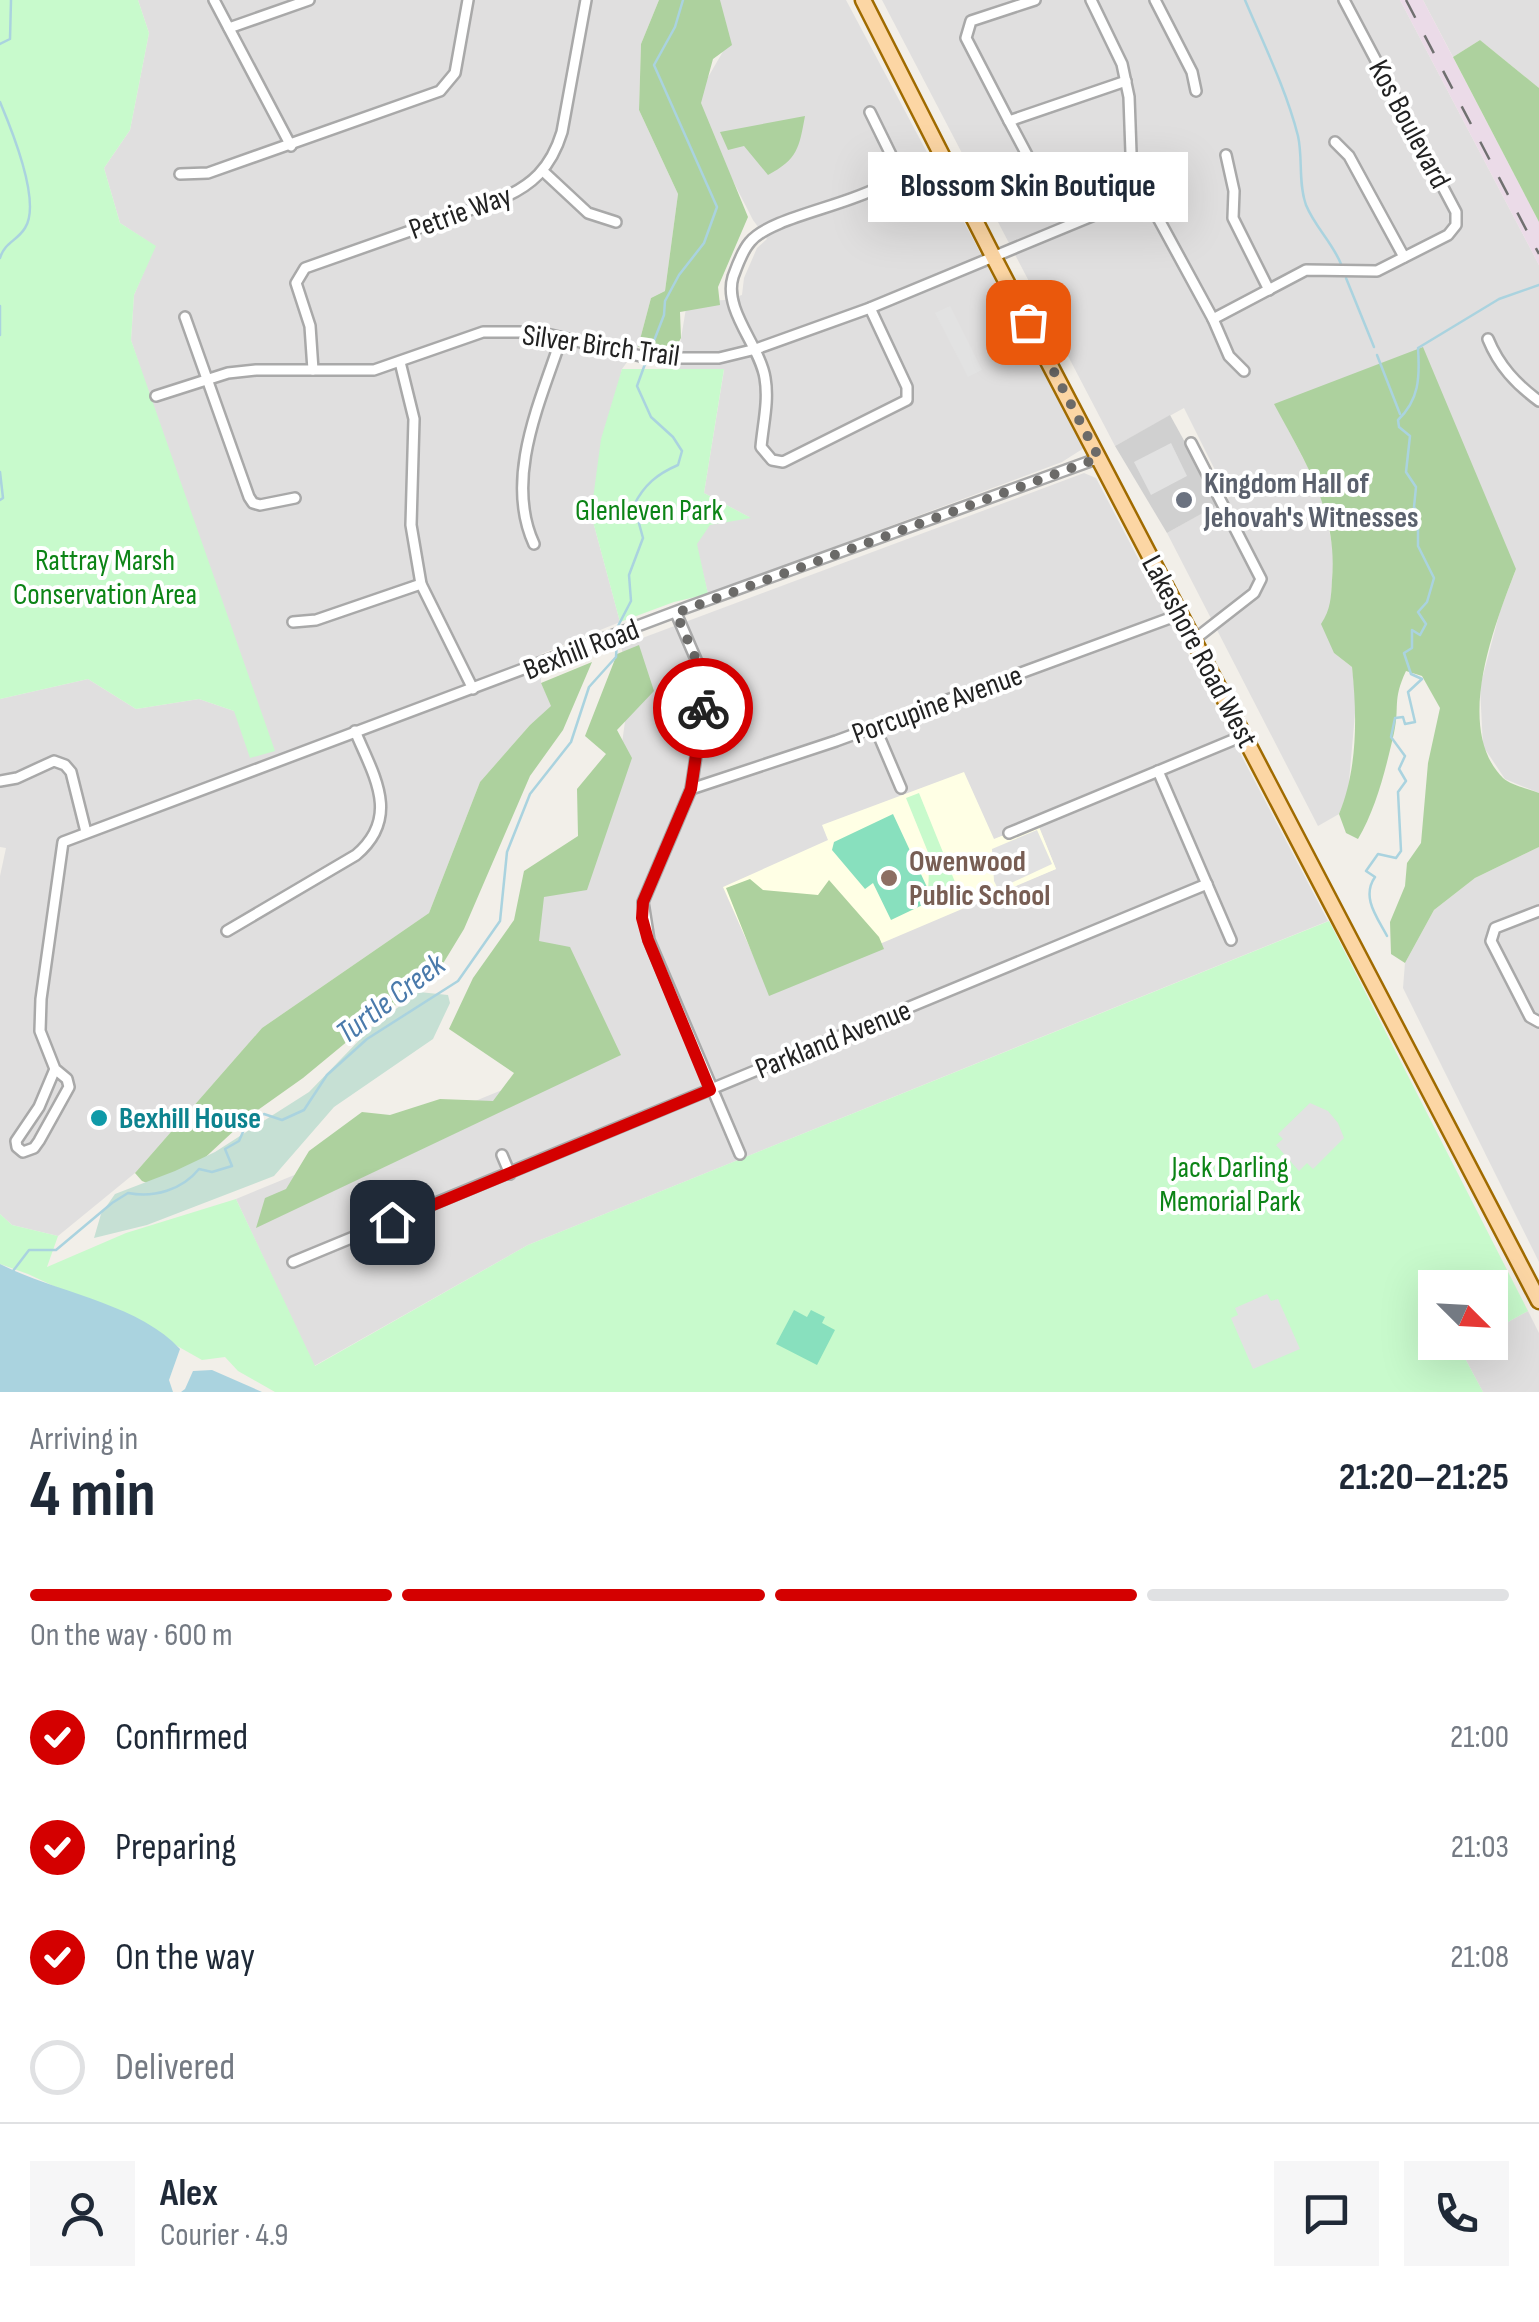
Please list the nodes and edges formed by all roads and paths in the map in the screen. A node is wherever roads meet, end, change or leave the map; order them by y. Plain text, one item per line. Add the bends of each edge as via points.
1 (214, 0) edge
2 (310, 0) edge
3 (468, 0) edge
4 (586, 0) edge
5 (863, 0) edge
6 (1035, 0) edge
7 (1155, 0) edge
8 (1344, 0) edge
9 (1095, 1) edge
10 (230, 28) junction
11 (1126, 81) junction
12 (1196, 90) dead end
13 (870, 112) dead end
14 (1009, 121) junction
15 (1335, 142) dead end
16 (291, 146) junction
17 (1226, 154) dead end
18 (544, 172) junction
19 (180, 174) dead end
20 (1043, 184) dead end
21 (1145, 194) junction
22 (616, 222) dead end
23 (1404, 257) junction
24 (994, 258) junction
25 (1269, 290) junction
26 (870, 308) junction
27 (185, 317) dead end
28 (1213, 319) junction
29 (561, 339) junction
30 (1488, 340) dead end
31 (756, 349) junction
32 (400, 362) junction
33 (313, 370) junction
34 (1244, 371) dead end
35 (209, 379) junction
36 (156, 396) dead end
37 (1539, 401) edge
38 (1191, 443) dead end
39 (1099, 458) junction
40 (295, 498) dead end
41 (534, 544) dead end
42 (421, 584) junction
43 (676, 613) junction
44 (1182, 614) junction
45 (294, 622) dead end
46 (1194, 639) junction
47 (473, 689) junction
48 (876, 726) junction
49 (355, 731) junction
50 (1245, 735) junction
51 (1158, 772) junction
52 (0, 781) edge
53 (901, 788) dead end
54 (691, 789) junction
55 (86, 832) junction
56 (1009, 833) dead end
57 (1207, 884) junction
58 (1539, 911) edge
59 (228, 931) dead end
60 (1231, 940) dead end
61 (1539, 1022) edge
62 (54, 1069) junction
63 (710, 1090) junction
64 (740, 1154) dead end
65 (502, 1156) dead end
66 (510, 1174) junction
67 (293, 1262) dead end
68 (1539, 1301) edge

1 - 10 street
2 - 10 street
3 - 16 street via 456,73 440,91
4 - 18 street, Petrie Way via 562,132
5 - 24 main road, Lakeshore Road West
6 - 14 street via 967,26 966,38
7 - 12 street
8 - 23 street, Kos Boulevard via 1456,212 1448,235
9 - 11 street
10 - 16 street
11 - 14 street
11 - 21 street via 1131,153
13 - 31 street via 897,168 894,178 774,224 750,240 732,281 733,300
14 - 20 street
15 - 23 street via 1350,156
16 - 19 street via 208,174
17 - 25 street via 1233,218
18 - 22 street via 588,213
18 - 33 street, Petrie Way via 498,200 304,268 296,283 310,326
21 - 24 street, Silver Birch Trail
21 - 28 street
23 - 25 street, Kos Boulevard via 1377,271 1306,270
24 - 26 street, Silver Birch Trail
24 - 39 main road, Lakeshore Road West
25 - 28 street, Kos Boulevard
26 - 31 street, Silver Birch Trail
26 - 31 street via 907,400 784,462 761,447 767,402
27 - 35 street
28 - 34 street via 1229,356
29 - 31 street, Silver Birch Trail via 662,359 719,358
29 - 32 street, Silver Birch Trail via 538,332 476,332
29 - 41 street via 526,456 522,498
30 - 37 street via 1514,382
32 - 33 street, Silver Birch Trail via 374,370
32 - 42 street via 414,418 411,526
33 - 35 street, Silver Birch Trail
35 - 36 street, Silver Birch Trail
35 - 40 street via 253,502
38 - 46 street via 1261,580 1254,593
39 - 43 street, Bexhill Road
39 - 44 main road, Lakeshore Road West
42 - 45 street
42 - 47 street
43 - 47 street, Bexhill Road
43 - 54 street via 706,687
44 - 46 main road, Lakeshore Road West
44 - 48 street, Porcupine Avenue
46 - 50 main road, Lakeshore Road West
47 - 49 street, Bexhill Road
48 - 53 street
48 - 54 street, Porcupine Avenue
49 - 55 street, Bexhill Road
49 - 59 street via 381,799 370,844
50 - 51 street
50 - 68 main road, Lakeshore Road West
51 - 56 street
51 - 57 street
52 - 55 street via 54,761 65,765
54 - 63 street via 642,918
55 - 62 street, Bexhill Road via 63,842 40,1016
57 - 60 street
57 - 63 street, Parkland Avenue
58 - 61 street via 1495,928 1491,941 1530,1017
62 - 62 street via 67,1079 68,1093 34,1148 22,1152 16,1141
63 - 64 street
63 - 66 street, Parkland Avenue
65 - 66 street
66 - 67 street, Parkland Avenue

